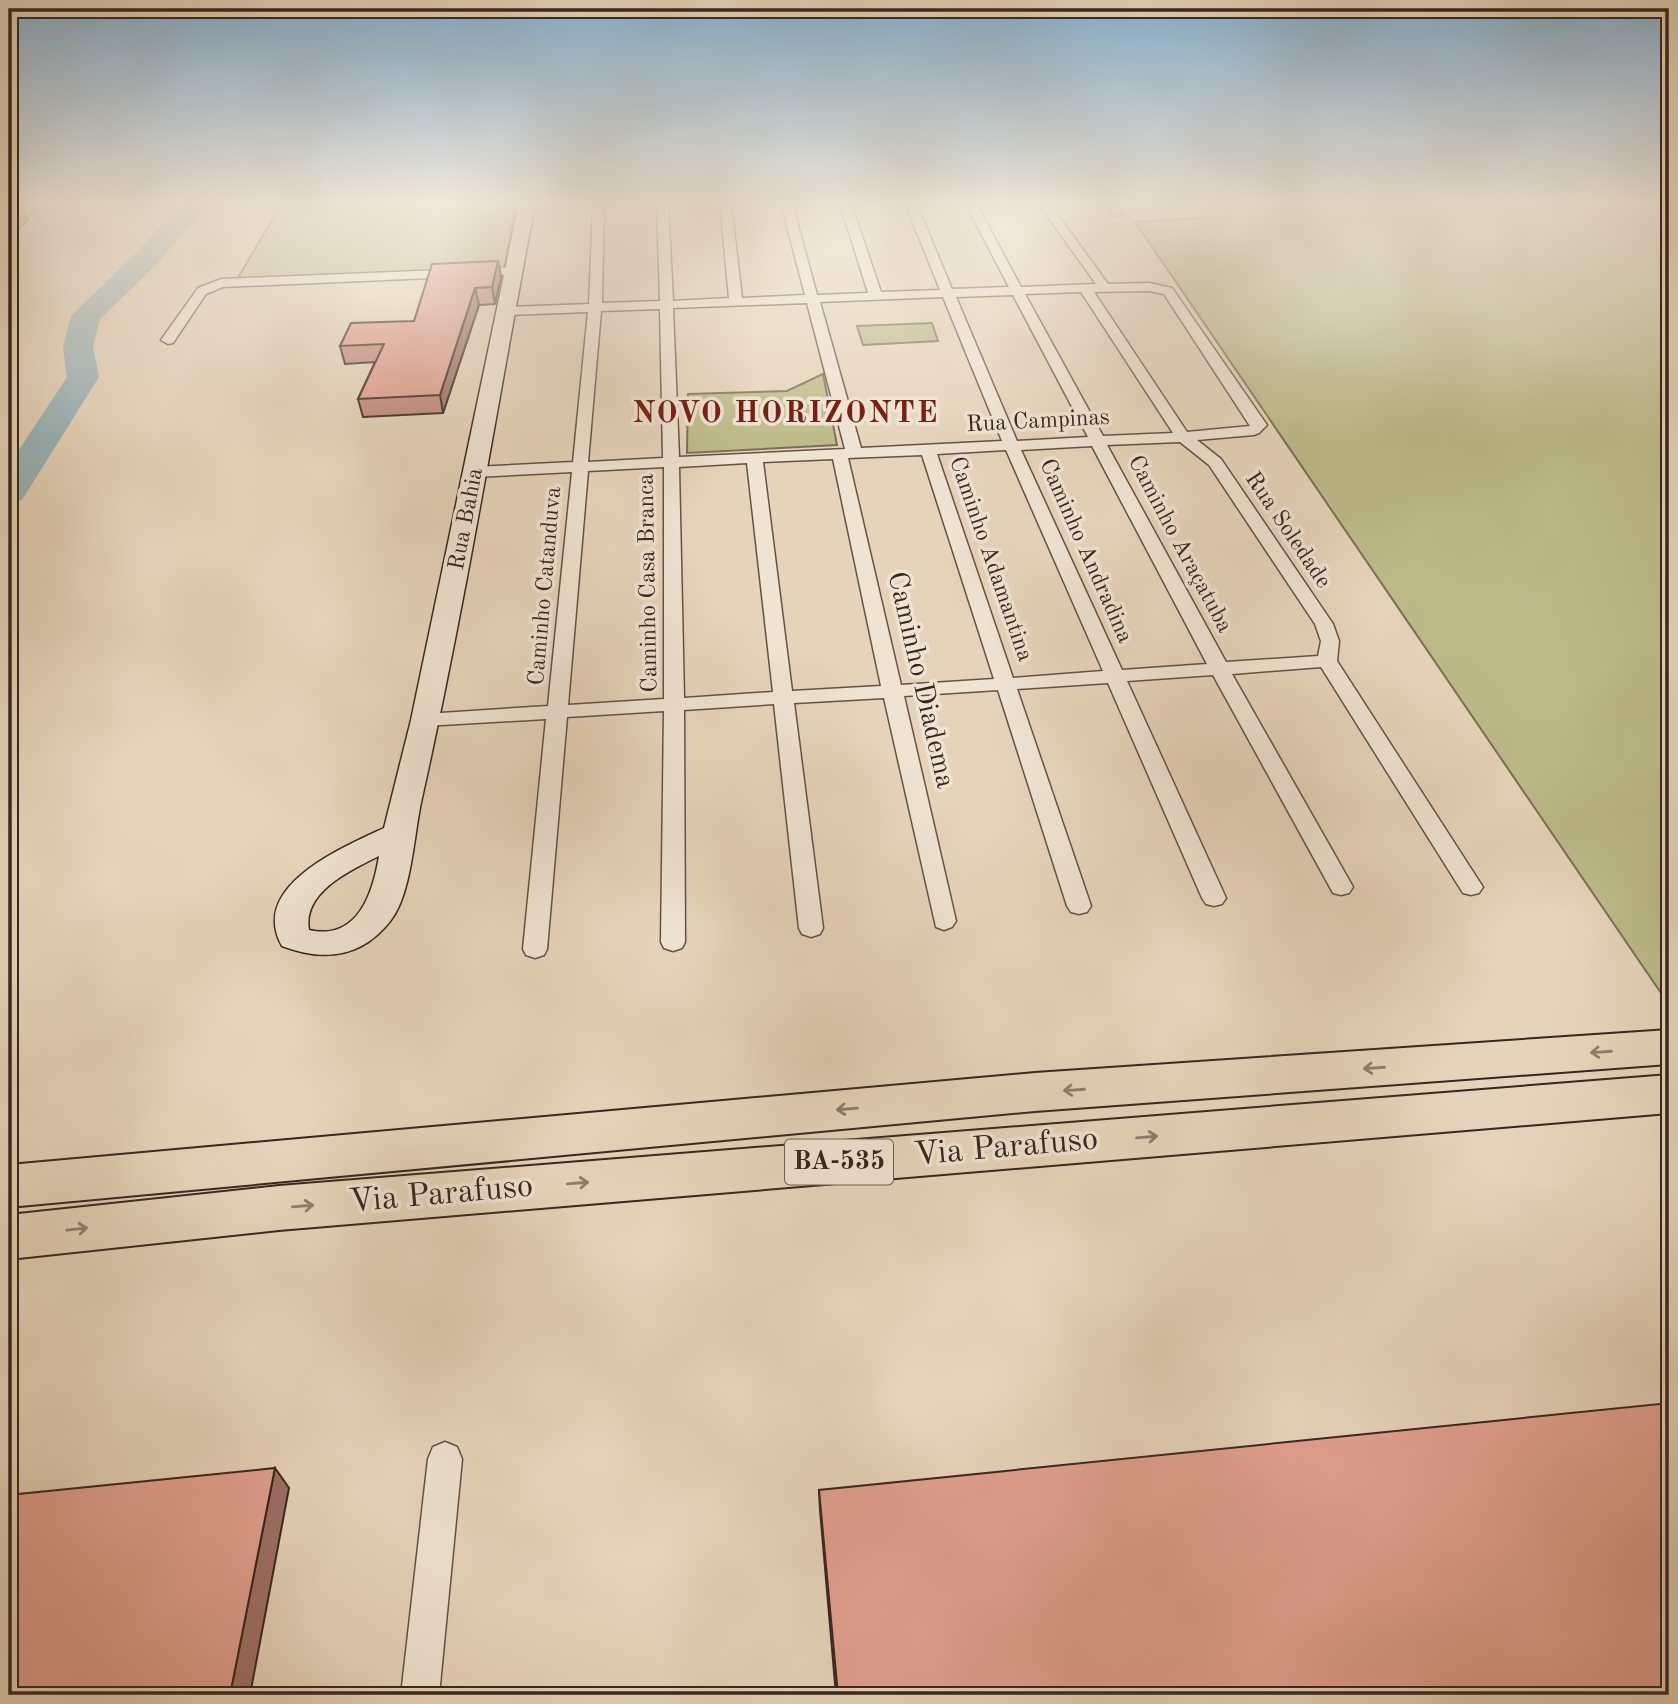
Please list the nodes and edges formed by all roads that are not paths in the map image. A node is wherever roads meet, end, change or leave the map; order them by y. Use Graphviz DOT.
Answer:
graph roads {
  1 [pos="233,283"];
  2 [pos="512,283"];
  3 [pos="596,283"];
  4 [pos="666,283"];
  5 [pos="734,283"];
  6 [pos="806,283"];
  7 [pos="871,283"];
  8 [pos="944,283"];
  9 [pos="1012,283"];
  10 [pos="1101,283"];
  11 [pos="1149,287"];
  12 [pos="1085,288"];
  13 [pos="1105,288"];
  14 [pos="1016,291"];
  15 [pos="949,293"];
  16 [pos="876,297"];
  17 [pos="811,300"];
  18 [pos="736,302"];
  19 [pos="667,305"];
  20 [pos="595,307"];
  21 [pos="507,311"];
  22 [pos="168,340"];
  23 [pos="1183,437"];
  24 [pos="1097,441"];
  25 [pos="1011,445"];
  26 [pos="928,449"];
  27 [pos="847,453"];
  28 [pos="754,457"];
  29 [pos="670,461"];
  30 [pos="580,466"];
  31 [pos="475,472"];
  32 [pos="1327,661"];
  33 [pos="1220,670"];
  34 [pos="1115,677"];
  35 [pos="1007,684"];
  36 [pos="892,692"];
  37 [pos="783,699"];
  38 [pos="674,704"];
  39 [pos="558,710"];
  40 [pos="425,720"];
  41 [pos="398,834"];
  42 [pos="1341,887"];
  43 [pos="1471,887"];
  44 [pos="1214,898"];
  45 [pos="1079,906"];
  46 [pos="944,921"];
  47 [pos="811,928"];
  48 [pos="673,942"];
  49 [pos="535,949"];
  50 [pos="1669,1047"];
  51 [pos="1669,1094"];
  52 [pos="9,1186"];
  53 [pos="9,1237"];
  54 [pos="445,1459"];
  55 [pos="421,1695"];
  1 -- 22 [label="street"];
  2 -- 21 [label="street, Rua Bahia"];
  3 -- 20 [label="street, Caminho Catanduva"];
  4 -- 19 [label="street, Caminho Casa Branca"];
  5 -- 18 [label="street"];
  6 -- 17 [label="street, Caminho Diadema"];
  7 -- 16 [label="street"];
  8 -- 15 [label="street, Caminho Andradina"];
  9 -- 14 [label="street"];
  10 -- 13 [label="street"];
  11 -- 13 [label="street"];
  11 -- 23 [label="street"];
  12 -- 13 [label="street"];
  12 -- 14 [label="street"];
  12 -- 23 [label="street, Rua Soledade"];
  14 -- 15 [label="street"];
  14 -- 24 [label="street"];
  15 -- 16 [label="street"];
  15 -- 25 [label="street, Caminho Andradina"];
  16 -- 17 [label="street"];
  17 -- 18 [label="street"];
  17 -- 27 [label="street, Caminho Diadema"];
  18 -- 19 [label="street"];
  19 -- 20 [label="street"];
  19 -- 29 [label="street, Caminho Casa Branca"];
  20 -- 21 [label="street"];
  20 -- 30 [label="street, Caminho Catanduva"];
  21 -- 31 [label="street, Rua Bahia"];
  23 -- 24 [label="street, Rua Campinas"];
  23 -- 32 [label="street, Rua Soledade"];
  24 -- 25 [label="street, Rua Campinas"];
  24 -- 33 [label="street, Caminho Araçatuba"];
  25 -- 26 [label="street, Rua Campinas"];
  25 -- 34 [label="street, Caminho Andradina"];
  26 -- 27 [label="street, Rua Campinas"];
  26 -- 35 [label="street, Caminho Adamantina"];
  27 -- 28 [label="street, Rua Campinas"];
  27 -- 36 [label="street, Caminho Diadema"];
  28 -- 29 [label="street, Rua Campinas"];
  28 -- 37 [label="street"];
  29 -- 30 [label="street, Rua Campinas"];
  29 -- 38 [label="street, Caminho Casa Branca"];
  30 -- 31 [label="street, Rua Campinas"];
  30 -- 39 [label="street, Caminho Catanduva"];
  31 -- 40 [label="street, Rua Bahia"];
  32 -- 33 [label="street"];
  32 -- 43 [label="street"];
  33 -- 34 [label="street"];
  33 -- 42 [label="street"];
  34 -- 35 [label="street"];
  34 -- 44 [label="street, Caminho Andradina"];
  35 -- 36 [label="street"];
  35 -- 45 [label="street, Caminho Adamantina"];
  36 -- 37 [label="street"];
  36 -- 46 [label="street, Caminho Diadema"];
  37 -- 38 [label="street"];
  37 -- 47 [label="street"];
  38 -- 39 [label="street"];
  38 -- 48 [label="street, Caminho Casa Branca"];
  39 -- 40 [label="street"];
  39 -- 49 [label="street, Caminho Catanduva"];
  40 -- 41 [label="street, Rua Bahia"];
  50 -- 52 [label="highway, Via Parafuso / BA-535, one-way"];
  53 -- 51 [label="highway, Via Parafuso / BA-535, one-way"];
  54 -- 55 [label="street"];
}
